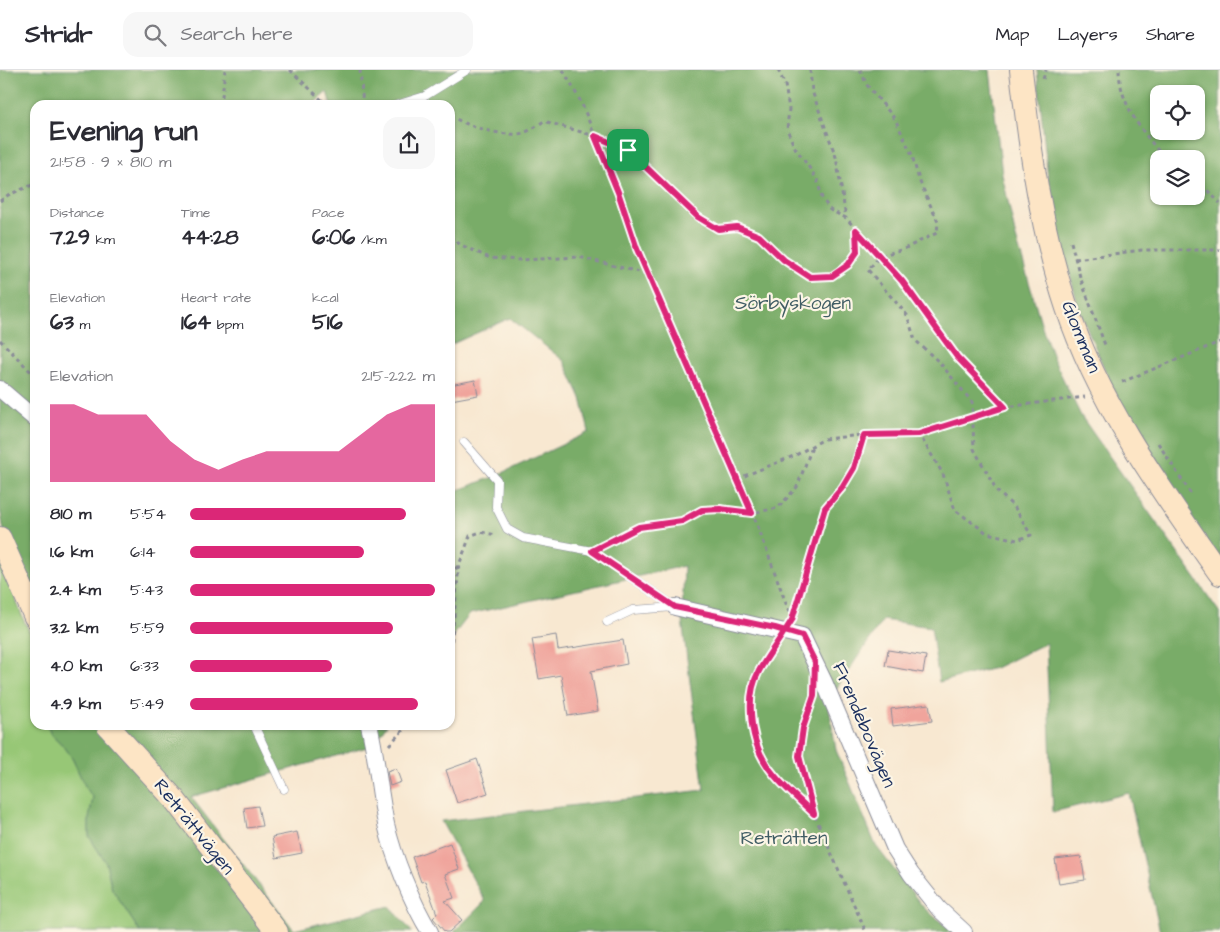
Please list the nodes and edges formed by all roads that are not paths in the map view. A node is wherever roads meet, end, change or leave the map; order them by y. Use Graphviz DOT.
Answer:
graph roads {
  1 [pos="467,70"];
  2 [pos="1021,70"];
  3 [pos="412,100"];
  4 [pos="0,389"];
  5 [pos="30,415"];
  6 [pos="464,442"];
  7 [pos="0,538"];
  8 [pos="1220,574"];
  9 [pos="30,606"];
  10 [pos="675,607"];
  11 [pos="607,622"];
  12 [pos="112,730"];
  13 [pos="256,730"];
  14 [pos="370,730"];
  15 [pos="284,789"];
  16 [pos="277,932"];
  17 [pos="430,932"];
  18 [pos="964,932"];
  1 -- 3 [label="lane"];
  2 -- 8 [label="main road, Glomman"];
  4 -- 5 [label="street"];
  6 -- 10 [label="lane"];
  7 -- 9 [label="main road"];
  10 -- 11 [label="lane"];
  10 -- 18 [label="street, Frendebovägen"];
  12 -- 16 [label="main road, Reträttvägen"];
  13 -- 15 [label="lane"];
  14 -- 17 [label="street"];
}
